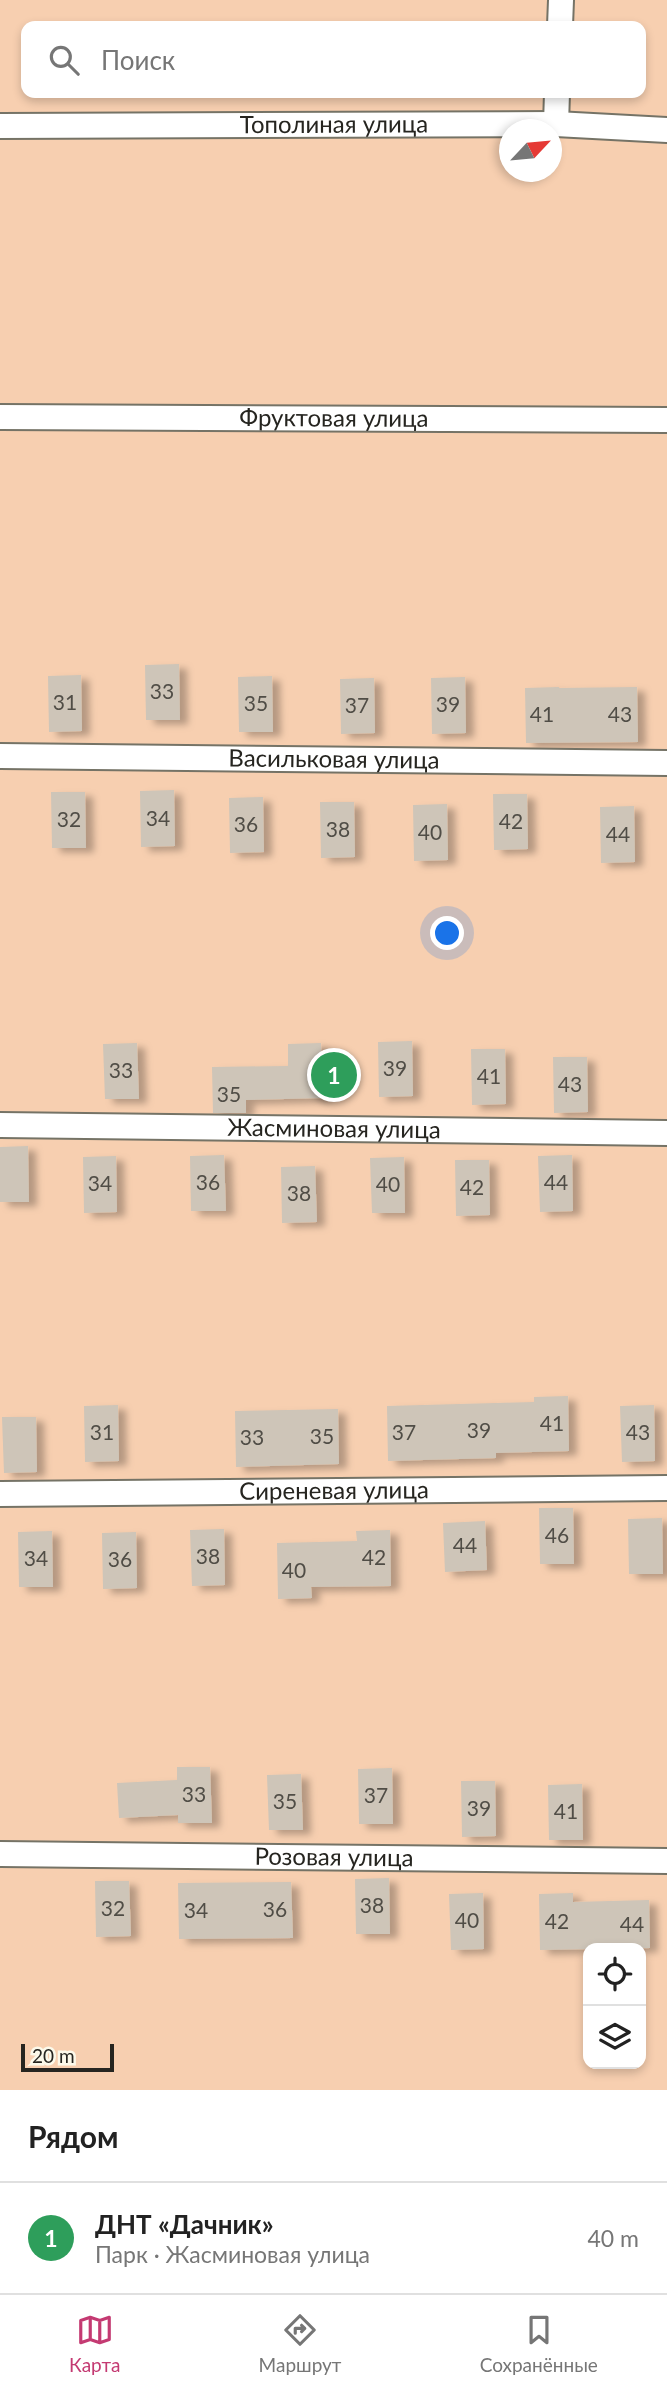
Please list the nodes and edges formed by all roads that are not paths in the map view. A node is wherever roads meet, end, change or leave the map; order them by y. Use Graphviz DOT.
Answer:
graph roads {
  1 [pos="561,0"];
  2 [pos="560,21"];
  3 [pos="557,98"];
  4 [pos="556,119"];
  5 [pos="499,124"];
  6 [pos="562,124"];
  7 [pos="0,126"];
  8 [pos="667,130"];
  9 [pos="0,417"];
  10 [pos="667,420"];
  11 [pos="0,756"];
  12 [pos="667,762"];
  13 [pos="0,1125"];
  14 [pos="667,1133"];
  15 [pos="667,1488"];
  16 [pos="0,1493"];
  17 [pos="0,1854"];
  18 [pos="667,1861"];
  1 -- 2 [label="street"];
  3 -- 4 [label="street"];
  5 -- 7 [label="street, Тополиная улица"];
  6 -- 8 [label="street, Тополиная улица"];
  9 -- 10 [label="street, Фруктовая улица"];
  11 -- 12 [label="street, Васильковая улица"];
  13 -- 14 [label="street, Жасминовая улица"];
  15 -- 16 [label="street, Сиреневая улица"];
  17 -- 18 [label="street, Розовая улица"];
}
